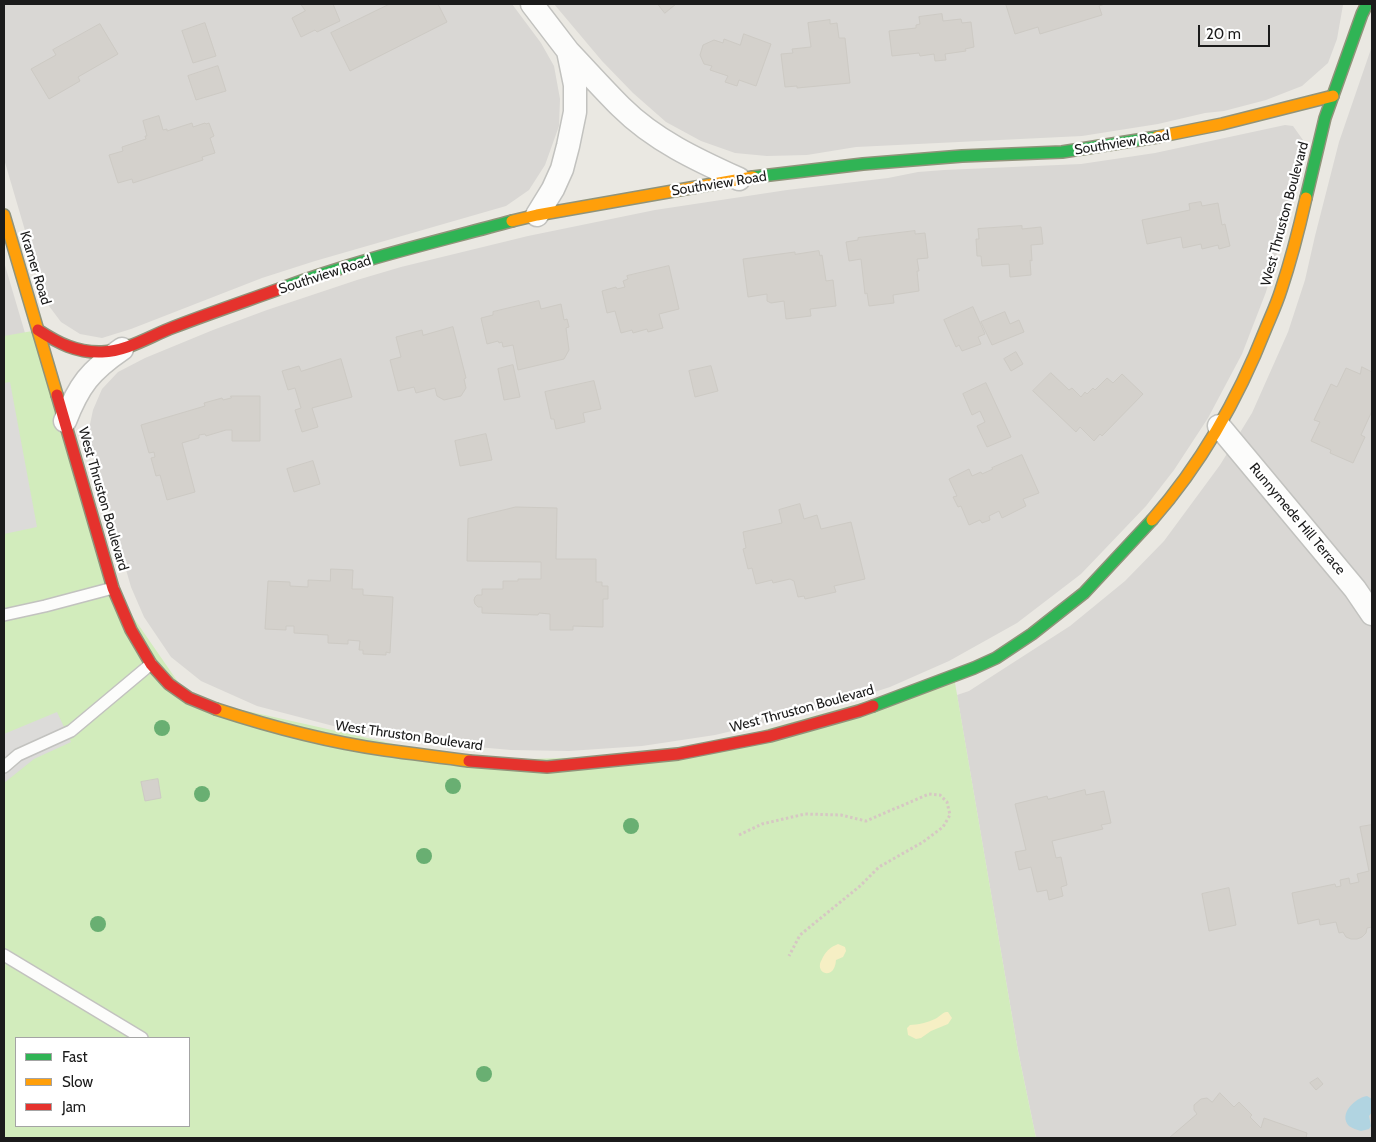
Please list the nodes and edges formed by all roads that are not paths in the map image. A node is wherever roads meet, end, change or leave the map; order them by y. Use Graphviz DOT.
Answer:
graph roads {
  1 [pos="532,4"];
  2 [pos="1364,7"];
  3 [pos="568,51"];
  4 [pos="1332,96"];
  5 [pos="739,179"];
  6 [pos="4,215"];
  7 [pos="537,216"];
  8 [pos="38,330"];
  9 [pos="122,349"];
  10 [pos="65,421"];
  11 [pos="1219,426"];
  12 [pos="114,588"];
  13 [pos="1372,614"];
  14 [pos="4,615"];
  15 [pos="151,664"];
  16 [pos="4,767"];
  17 [pos="4,955"];
  18 [pos="140,1037"];
  1 -- 3 [label="street"];
  2 -- 4 [label="street, West Thruston Boulevard"];
  3 -- 5 [label="street"];
  3 -- 7 [label="street"];
  4 -- 5 [label="street, Southview Road"];
  4 -- 11 [label="street, West Thruston Boulevard"];
  5 -- 7 [label="street, Southview Road"];
  6 -- 8 [label="street, Kramer Road"];
  7 -- 9 [label="street, Southview Road"];
  8 -- 9 [label="street, Southview Road"];
  8 -- 10 [label="street, West Thruston Boulevard"];
  9 -- 10 [label="street, Southview Road"];
  10 -- 12 [label="street, West Thruston Boulevard"];
  11 -- 13 [label="street, Runnymede Hill Terrace"];
  11 -- 15 [label="street, West Thruston Boulevard"];
  12 -- 14 [label="lane"];
  12 -- 15 [label="street, West Thruston Boulevard"];
  15 -- 16 [label="lane"];
  17 -- 18 [label="lane"];
}
